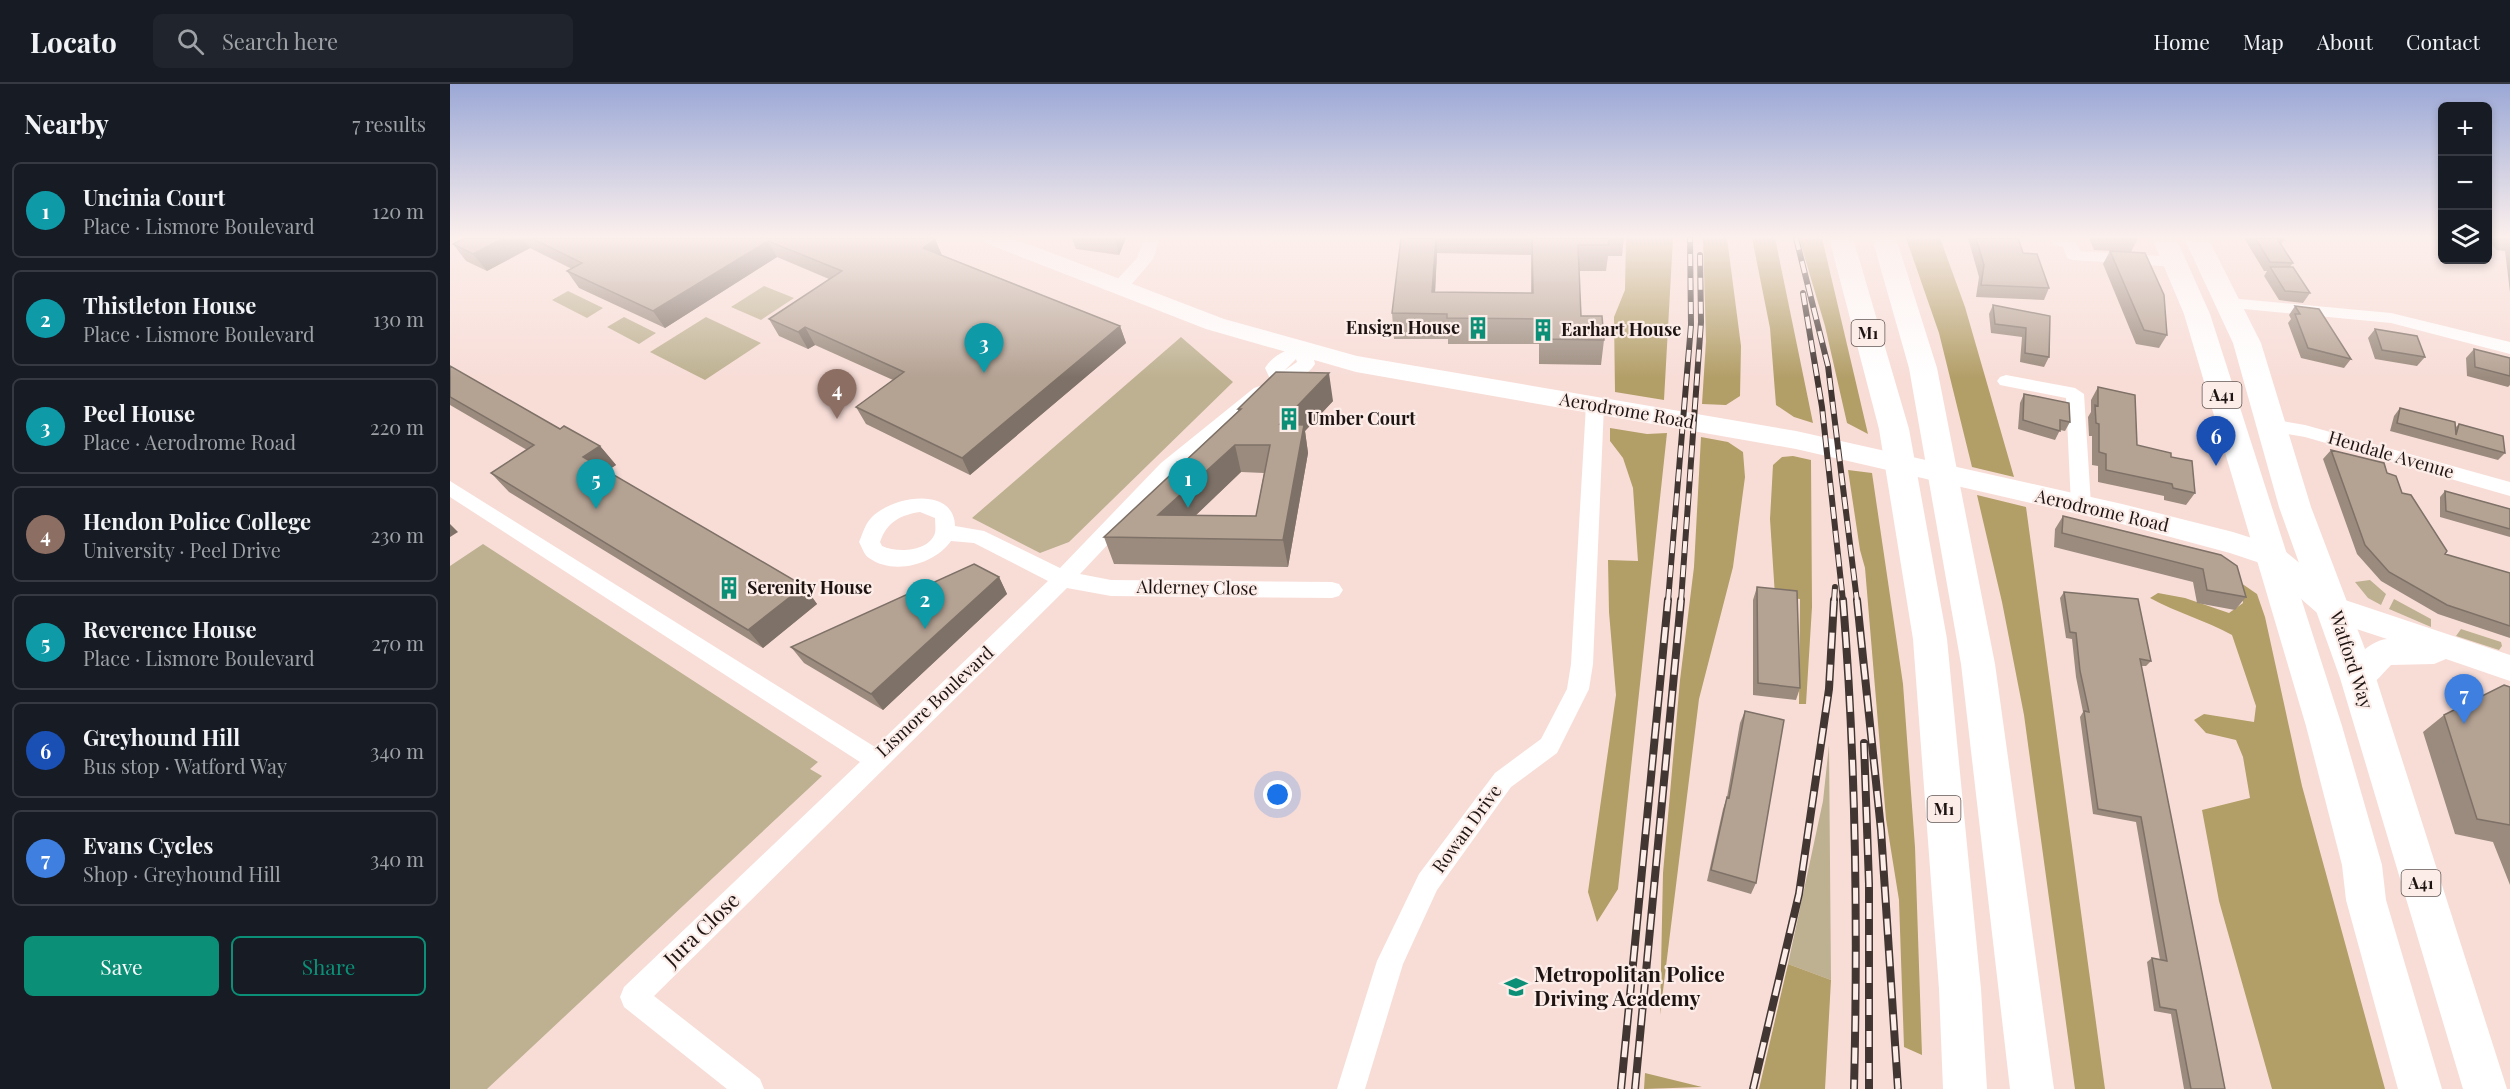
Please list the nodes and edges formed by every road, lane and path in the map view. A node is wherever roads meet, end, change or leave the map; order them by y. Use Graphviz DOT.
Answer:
graph roads {
  1 [pos="1111,285"];
  2 [pos="1122,285"];
  3 [pos="1854,285"];
  4 [pos="1898,285"];
  5 [pos="2185,285"];
  6 [pos="2220,285"];
  7 [pos="1119,288"];
  8 [pos="2229,303"];
  9 [pos="2510,348"];
  10 [pos="1303,351"];
  11 [pos="2006,381"];
  12 [pos="1595,405"];
  13 [pos="2270,425"];
  14 [pos="450,488"];
  15 [pos="2510,489"];
  16 [pos="2081,505"];
  17 [pos="2295,507"];
  18 [pos="945,532"];
  19 [pos="2270,555"];
  20 [pos="1063,579"];
  21 [pos="1332,590"];
  22 [pos="2334,609"];
  23 [pos="2455,650"];
  24 [pos="2305,664"];
  25 [pos="2510,668"];
  26 [pos="2358,678"];
  27 [pos="876,761"];
  28 [pos="750,1089"];
  29 [pos="1351,1089"];
  30 [pos="1965,1089"];
  31 [pos="2032,1089"];
  32 [pos="2420,1089"];
  33 [pos="2485,1089"];
  1 -- 7 [label="street, Aerodrome Road"];
  2 -- 7 [label="street"];
  3 -- 30 [label="highway, M1"];
  4 -- 31 [label="highway, M1"];
  5 -- 19 [label="highway, A41"];
  6 -- 8 [label="highway, Watford Way / A41"];
  7 -- 10 [label="street, Aerodrome Road"];
  8 -- 9 [label="street"];
  8 -- 13 [label="highway, Watford Way / A41"];
  10 -- 12 [label="street, Aerodrome Road"];
  10 -- 20 [label="street, Lismore Boulevard"];
  11 -- 16 [label="street"];
  12 -- 16 [label="street, Aerodrome Road"];
  12 -- 29 [label="street, Rowan Drive"];
  13 -- 15 [label="street, Hendale Avenue"];
  13 -- 17 [label="highway, Watford Way / A41"];
  14 -- 27 [label="street, Lismore Boulevard"];
  16 -- 19 [label="street, Aerodrome Road"];
  17 -- 19 [label="highway, A41"];
  17 -- 22 [label="highway, Watford Way / A41"];
  18 -- 20 [label="street, Alderney Close"];
  19 -- 22 [label="street"];
  19 -- 24 [label="highway, A41"];
  20 -- 21 [label="street, Alderney Close"];
  20 -- 27 [label="street, Lismore Boulevard"];
  22 -- 23 [label="street"];
  22 -- 24 [label="highway"];
  22 -- 26 [label="highway, Watford Way / A41"];
  23 -- 25 [label="street"];
  23 -- 26 [label="street"];
  24 -- 32 [label="highway, A41"];
  26 -- 33 [label="highway, Watford Way / A41"];
  27 -- 28 [label="street, Jura Close"];
}
